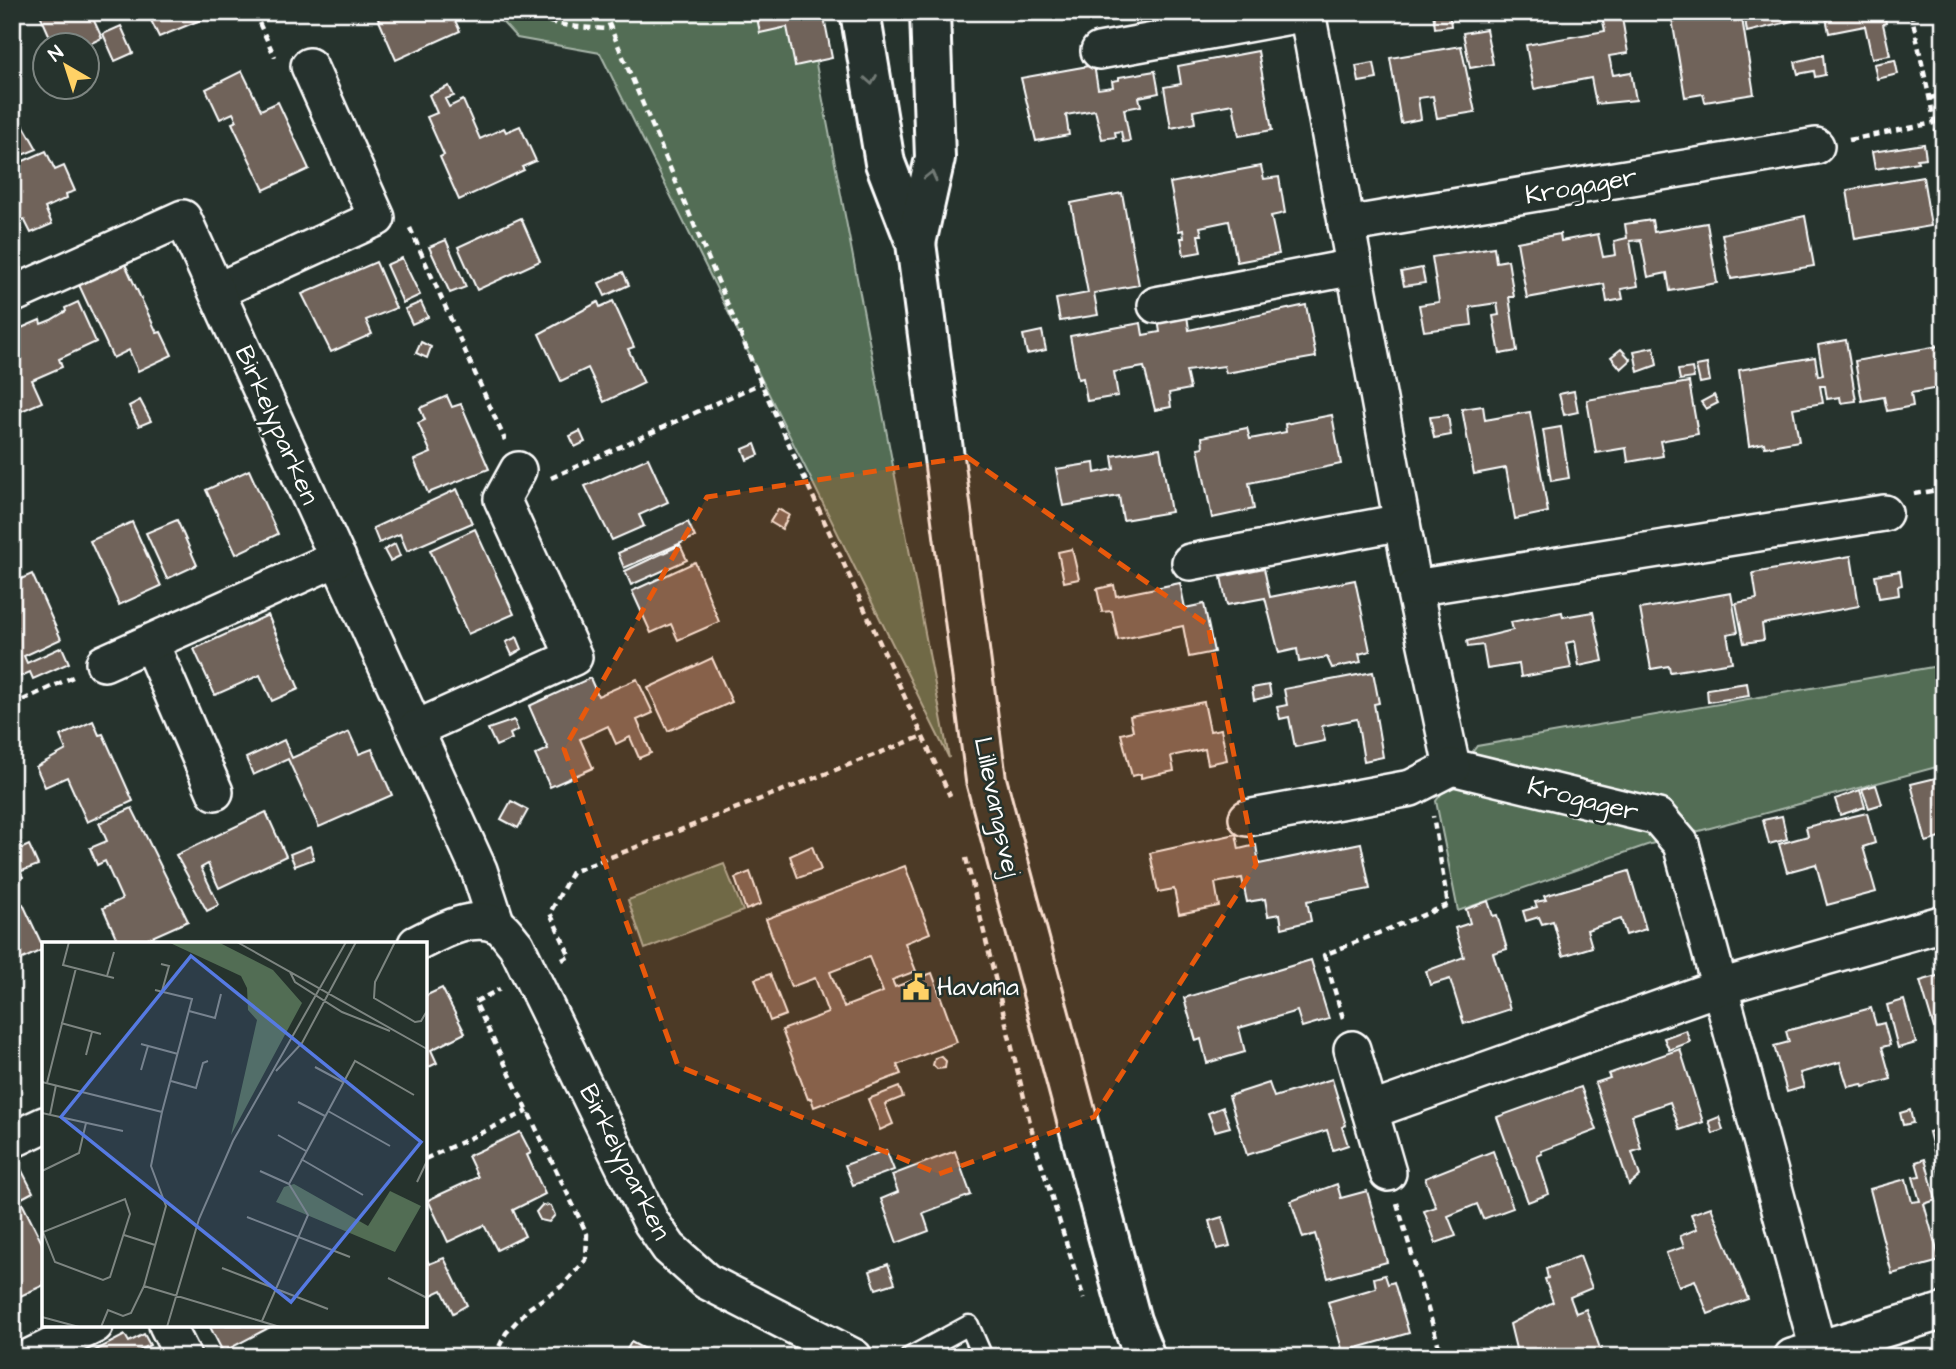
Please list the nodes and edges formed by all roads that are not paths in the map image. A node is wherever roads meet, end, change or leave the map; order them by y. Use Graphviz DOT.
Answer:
graph roads {
  1 [pos="860,12"];
  2 [pos="930,12"];
  3 [pos="1307,13"];
  4 [pos="1099,51"];
  5 [pos="309,66"];
  6 [pos="1816,146"];
  7 [pos="1346,225"];
  8 [pos="916,243"];
  9 [pos="1354,267"];
  10 [pos="217,291"];
  11 [pos="12,295"];
  12 [pos="1156,305"];
  13 [pos="510,484"];
  14 [pos="1884,513"];
  15 [pos="1402,522"];
  16 [pos="338,558"];
  17 [pos="1190,562"];
  18 [pos="1414,588"];
  19 [pos="151,644"];
  20 [pos="104,663"];
  21 [pos="415,729"];
  22 [pos="1452,767"];
  23 [pos="215,792"];
  24 [pos="1247,818"];
  25 [pos="1944,923"];
  26 [pos="497,925"];
  27 [pos="420,942"];
  28 [pos="1720,987"];
  29 [pos="1352,1049"];
  30 [pos="1370,1111"];
  31 [pos="42,1126"];
  32 [pos="12,1140"];
  33 [pos="1388,1173"];
  34 [pos="1944,1311"];
  35 [pos="91,1327"];
  36 [pos="168,1327"];
  37 [pos="1810,1354"];
  38 [pos="30,1357"];
  39 [pos="183,1357"];
  40 [pos="854,1357"];
  41 [pos="910,1357"];
  42 [pos="983,1357"];
  43 [pos="1145,1357"];
  1 -- 8 [label="street, Lillevangsvej, one-way"];
  8 -- 2 [label="street, Lillevangsvej, one-way"];
  3 -- 4 [label="street"];
  3 -- 7 [label="street"];
  5 -- 10 [label="street"];
  6 -- 7 [label="street, Krogager"];
  7 -- 9 [label="street"];
  8 -- 43 [label="street, Lillevangsvej"];
  9 -- 12 [label="street"];
  9 -- 15 [label="street"];
  10 -- 11 [label="street, Birkelyparken"];
  10 -- 16 [label="street, Birkelyparken"];
  13 -- 21 [label="street"];
  14 -- 18 [label="street"];
  15 -- 17 [label="street"];
  15 -- 18 [label="street"];
  16 -- 19 [label="street"];
  16 -- 21 [label="street, Birkelyparken"];
  18 -- 22 [label="street"];
  19 -- 20 [label="street"];
  19 -- 23 [label="street"];
  21 -- 26 [label="street, Birkelyparken"];
  22 -- 24 [label="street"];
  22 -- 28 [label="street, Krogager"];
  25 -- 28 [label="street"];
  26 -- 27 [label="street"];
  26 -- 40 [label="street, Birkelyparken"];
  28 -- 30 [label="street"];
  28 -- 37 [label="street, Krogager"];
  29 -- 30 [label="street"];
  30 -- 33 [label="street"];
  31 -- 32 [label="street"];
  34 -- 37 [label="street, Krogager"];
  35 -- 38 [label="street"];
  36 -- 39 [label="street"];
  41 -- 42 [label="lane"];
}
